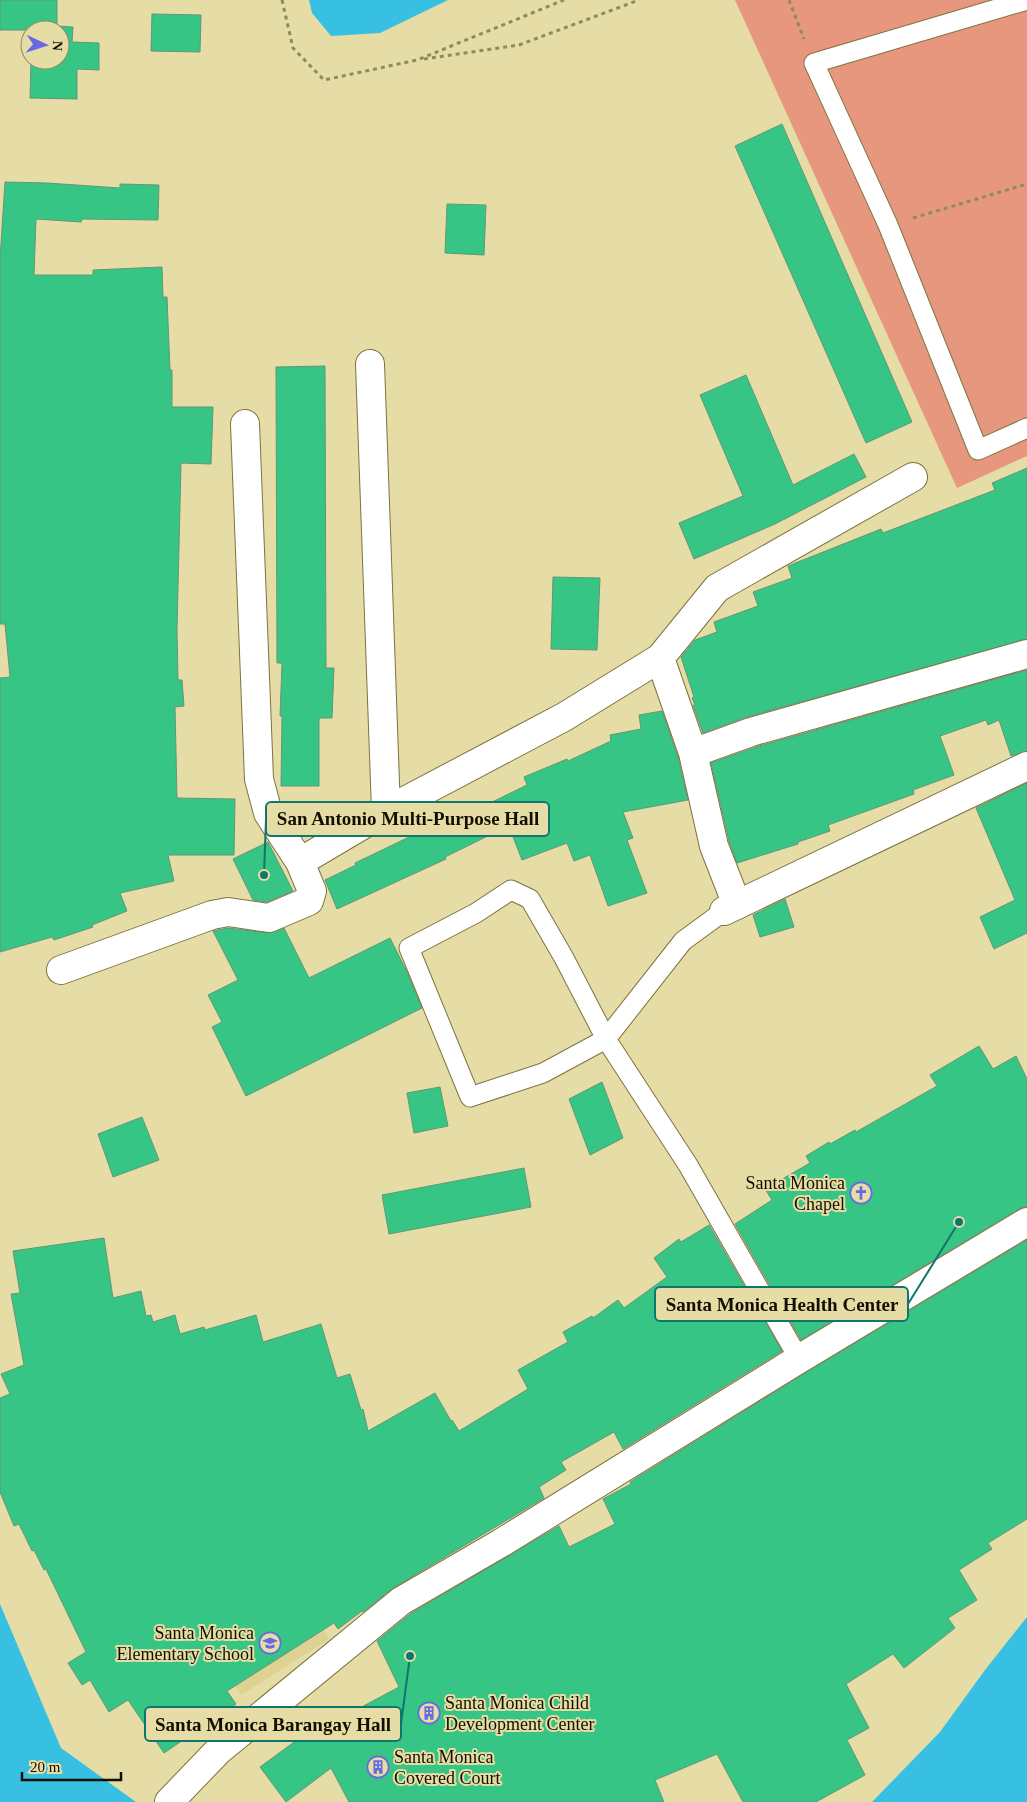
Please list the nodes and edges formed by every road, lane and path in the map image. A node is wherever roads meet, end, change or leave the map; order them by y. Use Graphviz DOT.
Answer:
graph roads {
  1 [pos="282,0"];
  2 [pos="564,0"];
  3 [pos="639,0"];
  4 [pos="789,0"];
  5 [pos="1027,0"];
  6 [pos="417,60"];
  7 [pos="814,63"];
  8 [pos="1027,184"];
  9 [pos="888,225"];
  10 [pos="370,364"];
  11 [pos="246,424"];
  12 [pos="1027,428"];
  13 [pos="913,477"];
  14 [pos="1027,654"];
  15 [pos="660,658"];
  16 [pos="693,753"];
  17 [pos="1027,766"];
  18 [pos="386,811"];
  19 [pos="300,862"];
  20 [pos="730,908"];
  21 [pos="61,970"];
  22 [pos="606,1039"];
  23 [pos="1027,1222"];
  24 [pos="799,1359"];
  25 [pos="169,1802"];
  1 -- 6 [label="path"];
  2 -- 6 [label="path"];
  3 -- 6 [label="path"];
  4 -- 7 [label="path"];
  5 -- 7 [label="lane"];
  7 -- 9 [label="lane"];
  8 -- 9 [label="path"];
  9 -- 12 [label="lane"];
  10 -- 18 [label="street"];
  11 -- 19 [label="street"];
  13 -- 15 [label="street"];
  14 -- 16 [label="street"];
  15 -- 16 [label="street"];
  15 -- 18 [label="street"];
  16 -- 20 [label="street"];
  17 -- 20 [label="street"];
  18 -- 19 [label="street"];
  19 -- 21 [label="street"];
  20 -- 22 [label="lane"];
  22 -- 22 [label="lane"];
  22 -- 24 [label="lane"];
  23 -- 24 [label="street"];
  24 -- 25 [label="street"];
}
